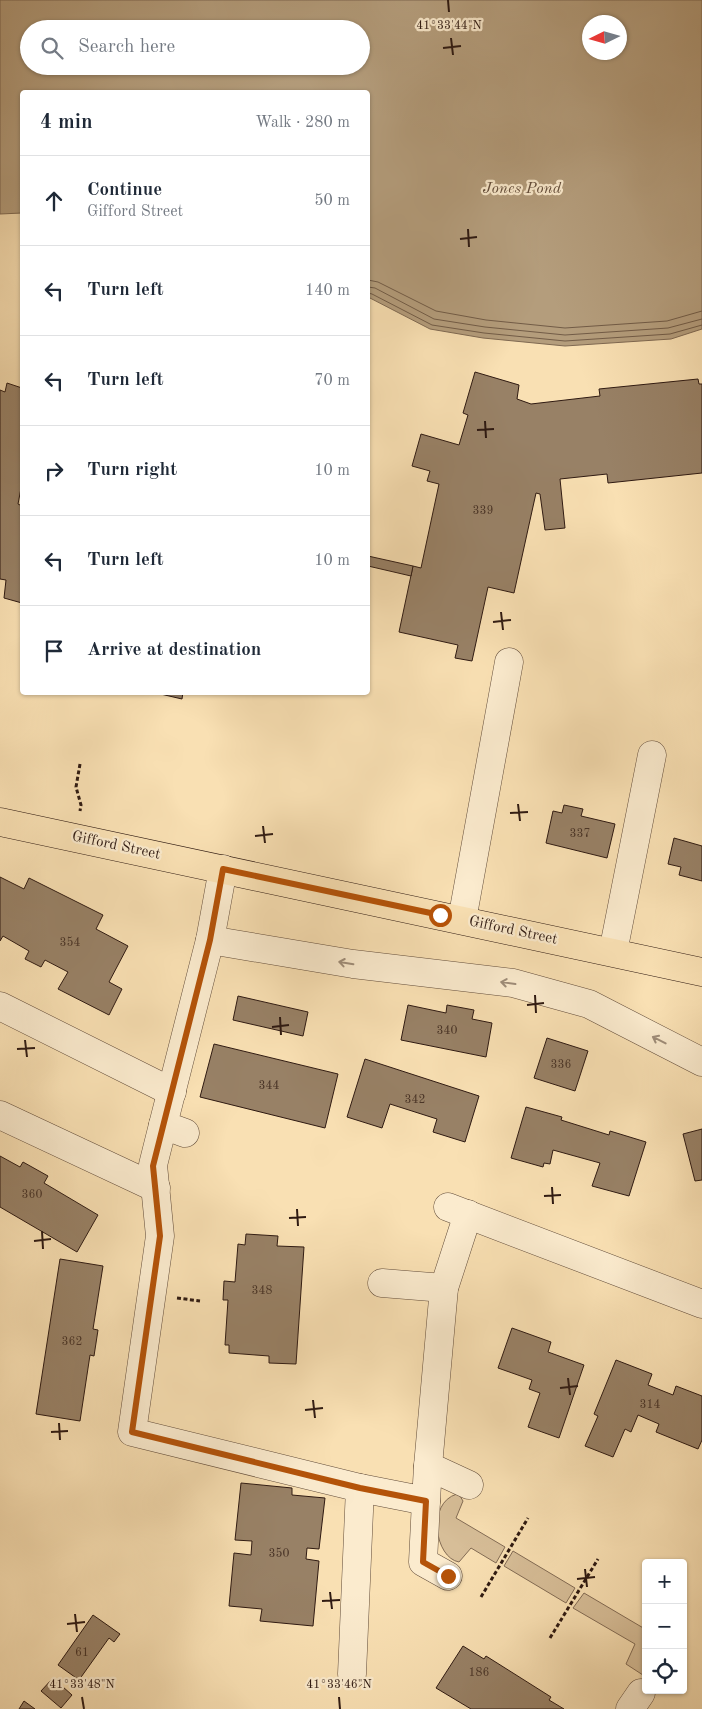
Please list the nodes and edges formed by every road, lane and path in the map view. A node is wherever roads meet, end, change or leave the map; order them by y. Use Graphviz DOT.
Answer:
graph roads {
  1 [pos="508,662"];
  2 [pos="652,755"];
  3 [pos="80,764"];
  4 [pos="79,818"];
  5 [pos="0,822"];
  6 [pos="223,869"];
  7 [pos="462,920"];
  8 [pos="210,940"];
  9 [pos="613,952"];
  10 [pos="702,972"];
  11 [pos="0,1006"];
  12 [pos="702,1062"];
  13 [pos="172,1092"];
  14 [pos="0,1115"];
  15 [pos="156,1188"];
  16 [pos="382,1283"];
  17 [pos="444,1288"];
  18 [pos="702,1304"];
  19 [pos="428,1466"];
  20 [pos="469,1485"];
  21 [pos="360,1488"];
  22 [pos="426,1501"];
  23 [pos="528,1518"];
  24 [pos="598,1558"];
  25 [pos="448,1576"];
  26 [pos="481,1596"];
  27 [pos="550,1638"];
  28 [pos="352,1674"];
  1 -- 7 [label="lane"];
  2 -- 9 [label="lane"];
  3 -- 4 [label="path"];
  5 -- 6 [label="main road, Gifford Street"];
  6 -- 7 [label="main road, Gifford Street"];
  6 -- 8 [label="lane"];
  7 -- 9 [label="main road, Gifford Street"];
  12 -- 8 [label="lane, one-way"];
  8 -- 13 [label="lane"];
  9 -- 10 [label="main road, Gifford Street"];
  11 -- 13 [label="lane"];
  13 -- 15 [label="lane"];
  14 -- 15 [label="lane"];
  15 -- 21 [label="lane"];
  16 -- 17 [label="lane"];
  17 -- 18 [label="lane"];
  17 -- 19 [label="lane"];
  19 -- 20 [label="lane"];
  19 -- 22 [label="lane"];
  21 -- 22 [label="lane"];
  21 -- 28 [label="lane"];
  22 -- 25 [label="lane"];
  23 -- 26 [label="path"];
  24 -- 27 [label="path"];
}
